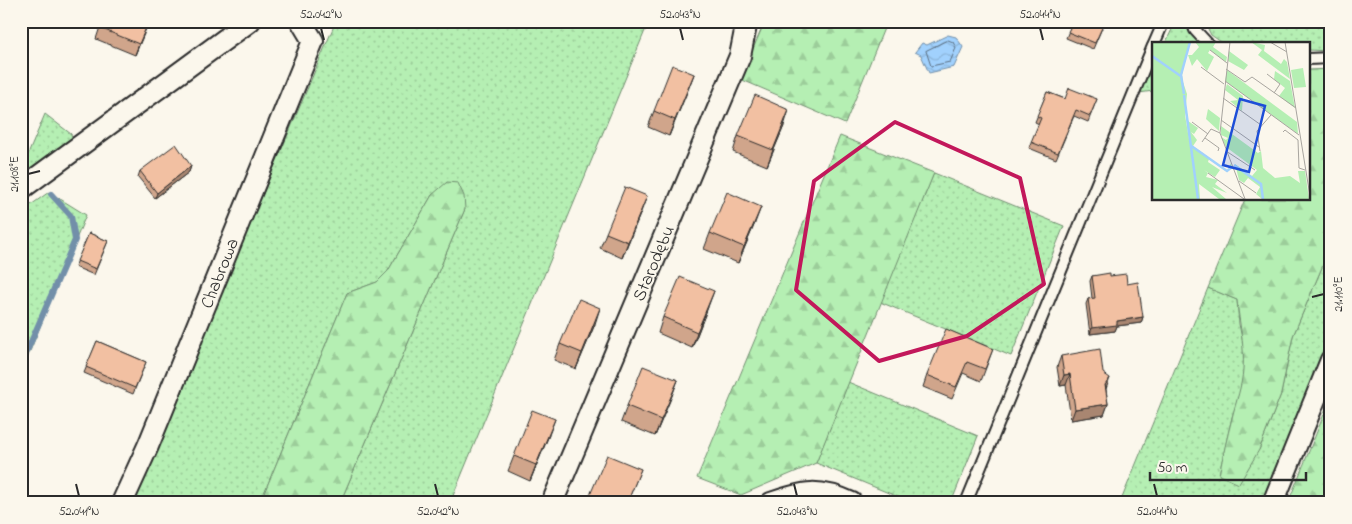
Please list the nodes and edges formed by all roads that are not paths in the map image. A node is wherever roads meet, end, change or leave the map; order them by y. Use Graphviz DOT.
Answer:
graph roads {
  1 [pos="250,21"];
  2 [pos="301,21"];
  3 [pos="321,21"];
  4 [pos="747,21"];
  5 [pos="1164,21"];
  6 [pos="1192,21"];
  7 [pos="314,41"];
  8 [pos="1155,42"];
  9 [pos="1206,42"];
  10 [pos="1152,50"];
  11 [pos="1331,58"];
  12 [pos="1310,59"];
  13 [pos="21,189"];
  14 [pos="1331,360"];
  15 [pos="122,503"];
  16 [pos="552,503"];
  17 [pos="771,503"];
  18 [pos="852,503"];
  19 [pos="966,503"];
  20 [pos="1273,503"];
  1 -- 13 [label="street"];
  2 -- 7 [label="street"];
  3 -- 7 [label="street, Chabrowa"];
  4 -- 16 [label="street, Starodębu"];
  5 -- 8 [label="lane"];
  6 -- 9 [label="lane"];
  7 -- 15 [label="street, Chabrowa"];
  10 -- 19 [label="lane"];
  11 -- 12 [label="lane"];
  14 -- 20 [label="street"];
  17 -- 18 [label="street"];
}
